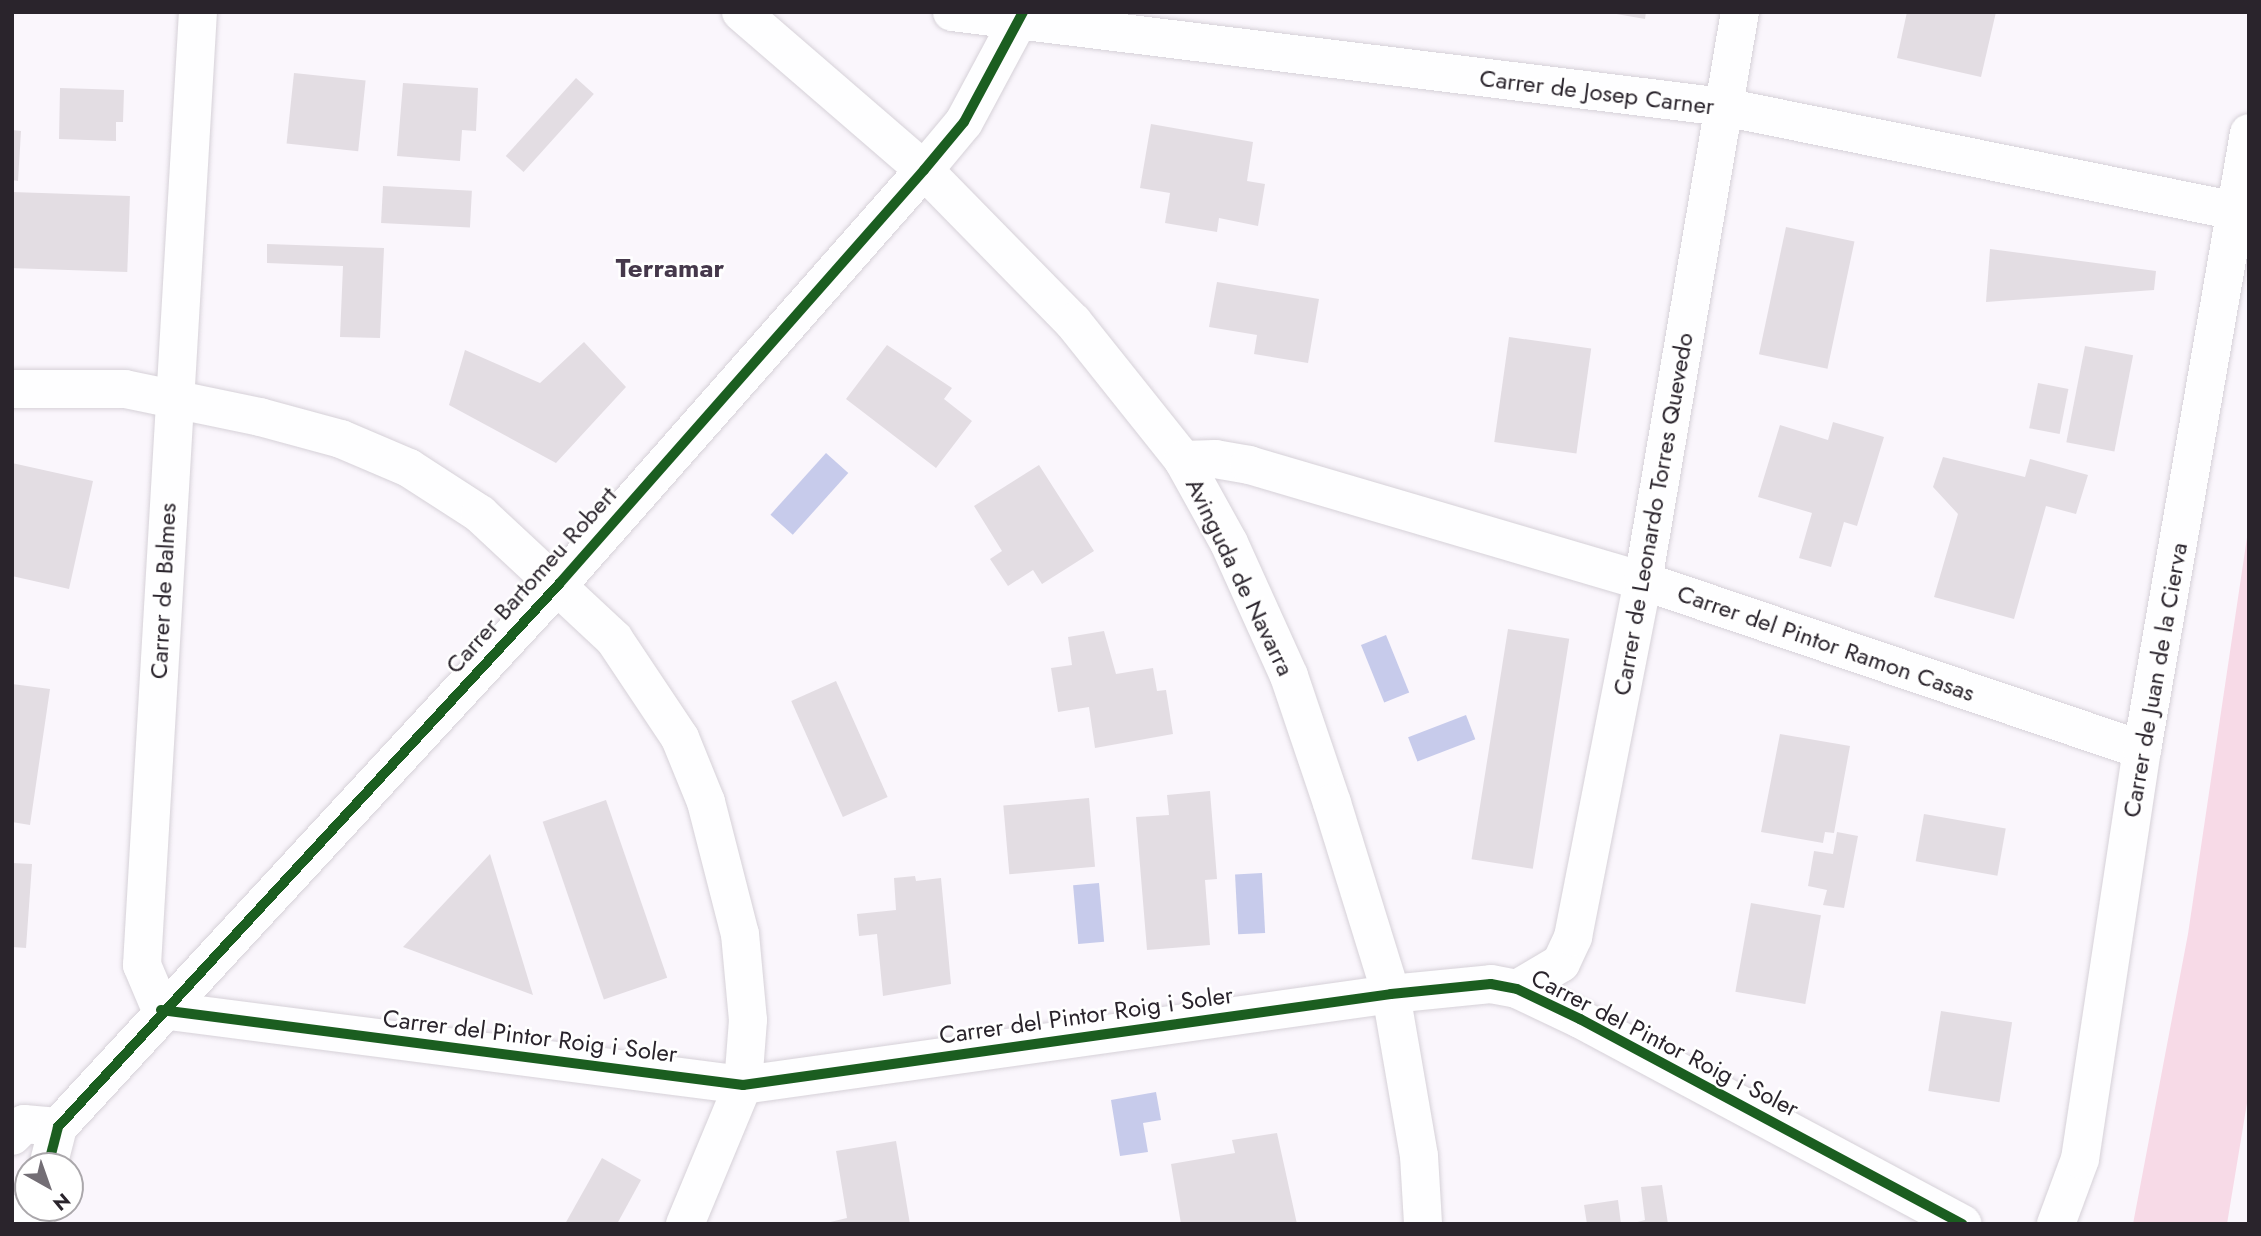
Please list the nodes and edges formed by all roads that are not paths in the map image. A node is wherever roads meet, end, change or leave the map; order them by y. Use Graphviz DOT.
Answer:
graph roads {
  1 [pos="198,12"];
  2 [pos="741,12"];
  3 [pos="952,12"];
  4 [pos="1740,12"];
  5 [pos="1021,18"];
  6 [pos="1724,107"];
  7 [pos="2249,133"];
  8 [pos="924,170"];
  9 [pos="2236,211"];
  10 [pos="12,389"];
  11 [pos="174,398"];
  12 [pos="1183,460"];
  13 [pos="1643,580"];
  14 [pos="559,584"];
  15 [pos="2142,750"];
  16 [pos="1517,989"];
  17 [pos="1391,994"];
  18 [pos="161,1010"];
  19 [pos="743,1085"];
  20 [pos="58,1127"];
  21 [pos="12,1136"];
  22 [pos="52,1152"];
  23 [pos="685,1224"];
  24 [pos="1423,1224"];
  25 [pos="1963,1224"];
  26 [pos="2056,1224"];
  1 -- 11 [label="street, Carrer de Balmes"];
  2 -- 8 [label="street, Avinguda de Navarra"];
  3 -- 5 [label="street, Carrer de Josep Carner"];
  4 -- 6 [label="street, Carrer de Leonardo Torres Quevedo"];
  5 -- 6 [label="street, Carrer de Josep Carner"];
  5 -- 8 [label="street, Carrer Bartomeu Robert"];
  6 -- 9 [label="street, Carrer de Josep Carner"];
  6 -- 13 [label="street, Carrer de Leonardo Torres Quevedo"];
  7 -- 9 [label="street, Carrer de Juan de la Cierva"];
  8 -- 12 [label="street, Avinguda de Navarra"];
  8 -- 14 [label="street, Carrer Bartomeu Robert"];
  9 -- 15 [label="street, Carrer de Juan de la Cierva"];
  10 -- 11 [label="street"];
  11 -- 14 [label="street"];
  11 -- 18 [label="street, Carrer de Balmes"];
  12 -- 13 [label="street, Carrer del Pintor Ramon Casas"];
  12 -- 17 [label="street, Avinguda de Navarra"];
  13 -- 15 [label="street, Carrer del Pintor Ramon Casas"];
  13 -- 16 [label="street, Carrer de Leonardo Torres Quevedo"];
  14 -- 18 [label="street, Carrer Bartomeu Robert"];
  14 -- 19 [label="street"];
  15 -- 26 [label="street, Carrer de Juan de la Cierva"];
  16 -- 17 [label="street, Carrer del Pintor Roig i Soler"];
  16 -- 25 [label="street, Carrer del Pintor Roig i Soler"];
  17 -- 19 [label="street, Carrer del Pintor Roig i Soler"];
  17 -- 24 [label="street, Avinguda de Navarra"];
  18 -- 19 [label="street, Carrer del Pintor Roig i Soler"];
  18 -- 20 [label="street"];
  19 -- 23 [label="street"];
  20 -- 21 [label="street"];
  20 -- 22 [label="street"];
}
